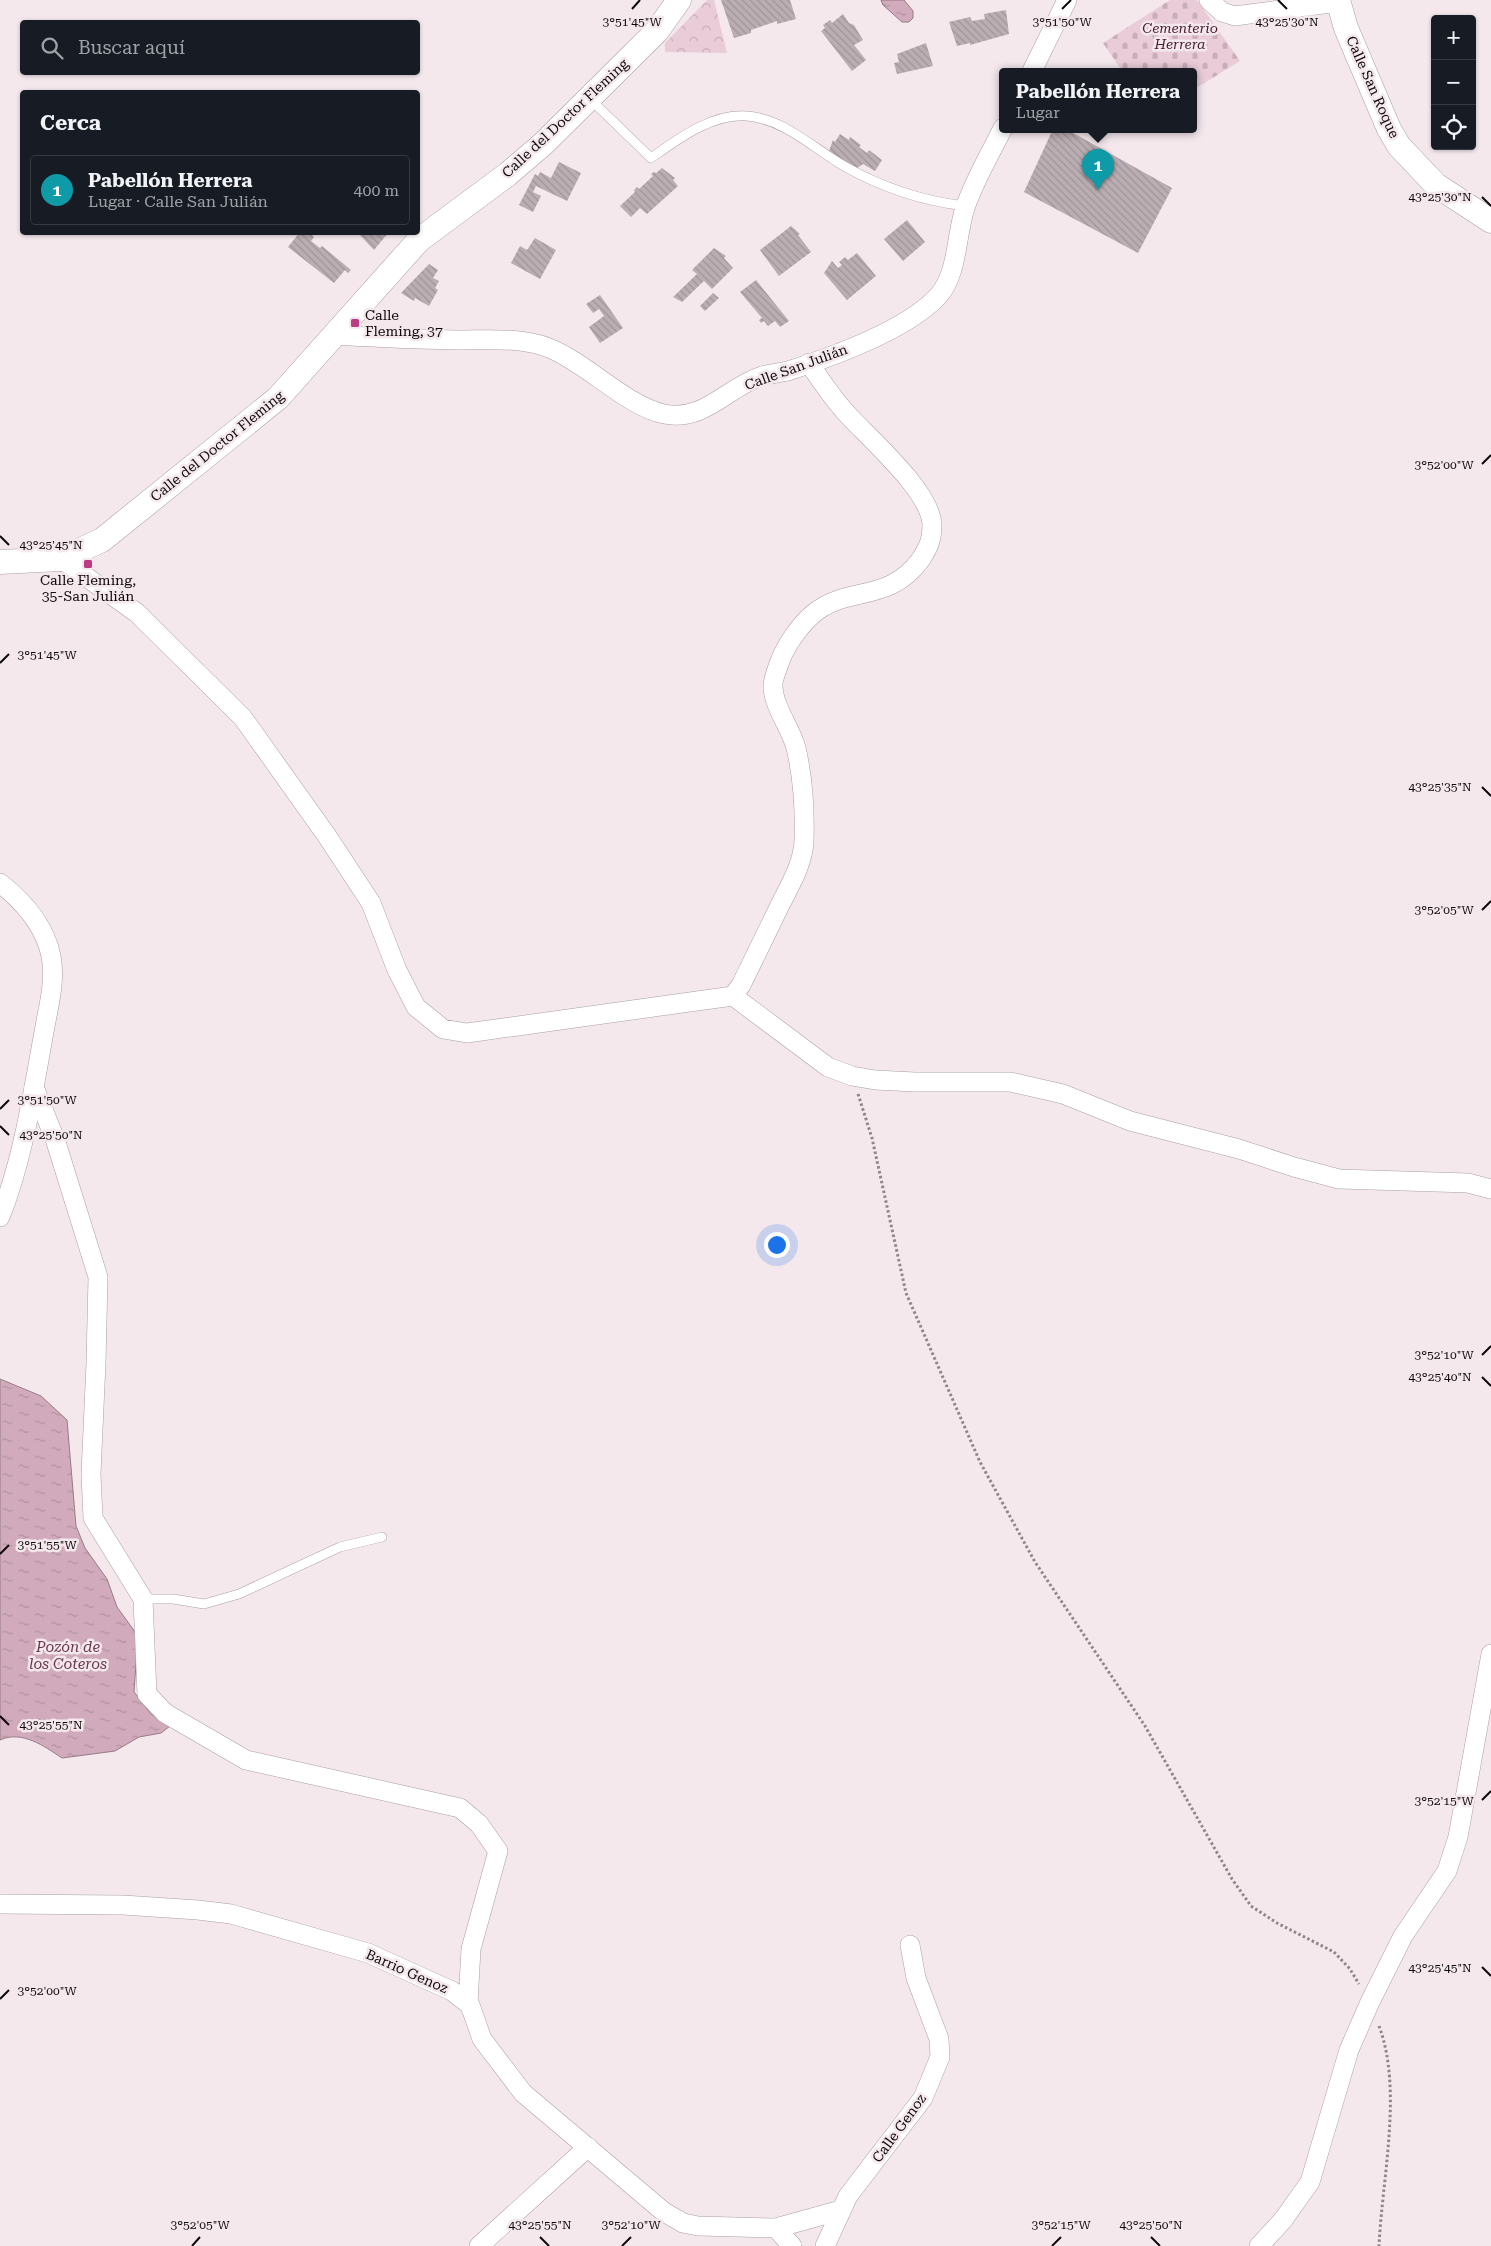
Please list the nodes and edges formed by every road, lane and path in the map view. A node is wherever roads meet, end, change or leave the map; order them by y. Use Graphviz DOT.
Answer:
graph roads {
  1 [pos="679,0"];
  2 [pos="1067,0"];
  3 [pos="1210,0"];
  4 [pos="1338,1"];
  5 [pos="1033,68"];
  6 [pos="590,99"];
  7 [pos="1001,133"];
  8 [pos="965,206"];
  9 [pos="1491,221"];
  10 [pos="336,335"];
  11 [pos="808,363"];
  12 [pos="60,559"];
  13 [pos="0,562"];
  14 [pos="0,883"];
  15 [pos="733,996"];
  16 [pos="852,1076"];
  17 [pos="34,1087"];
  18 [pos="1491,1188"];
  19 [pos="0,1217"];
  20 [pos="382,1537"];
  21 [pos="144,1599"];
  22 [pos="1491,1654"];
  23 [pos="0,1904"];
  24 [pos="910,1945"];
  25 [pos="468,2002"];
  26 [pos="1370,2002"];
  27 [pos="588,2147"];
  28 [pos="841,2210"];
  29 [pos="776,2228"];
  30 [pos="478,2246"];
  31 [pos="792,2246"];
  32 [pos="825,2246"];
  33 [pos="1259,2246"];
  34 [pos="1379,2246"];
  1 -- 6 [label="street, Calle del Doctor Fleming"];
  2 -- 5 [label="street"];
  3 -- 4 [label="street"];
  4 -- 9 [label="street, Calle San Roque"];
  6 -- 8 [label="lane"];
  6 -- 10 [label="street, Calle del Doctor Fleming"];
  7 -- 8 [label="street, Calle San Julián"];
  8 -- 11 [label="street, Calle San Julián"];
  10 -- 11 [label="street, Calle San Julián"];
  10 -- 12 [label="street, Calle del Doctor Fleming"];
  11 -- 15 [label="street"];
  12 -- 13 [label="street, Calle del Doctor Fleming"];
  12 -- 15 [label="street"];
  14 -- 17 [label="street"];
  15 -- 16 [label="street"];
  16 -- 18 [label="street"];
  16 -- 26 [label="path"];
  17 -- 19 [label="street"];
  17 -- 21 [label="street"];
  20 -- 21 [label="lane"];
  21 -- 25 [label="street"];
  22 -- 26 [label="street"];
  23 -- 25 [label="street, Barrio Genoz"];
  24 -- 28 [label="street, Calle Genoz"];
  25 -- 27 [label="street"];
  26 -- 33 [label="street"];
  26 -- 34 [label="path"];
  27 -- 29 [label="street"];
  27 -- 30 [label="street"];
  28 -- 29 [label="street"];
  28 -- 32 [label="street, Calle Genoz"];
  29 -- 31 [label="street"];
}
